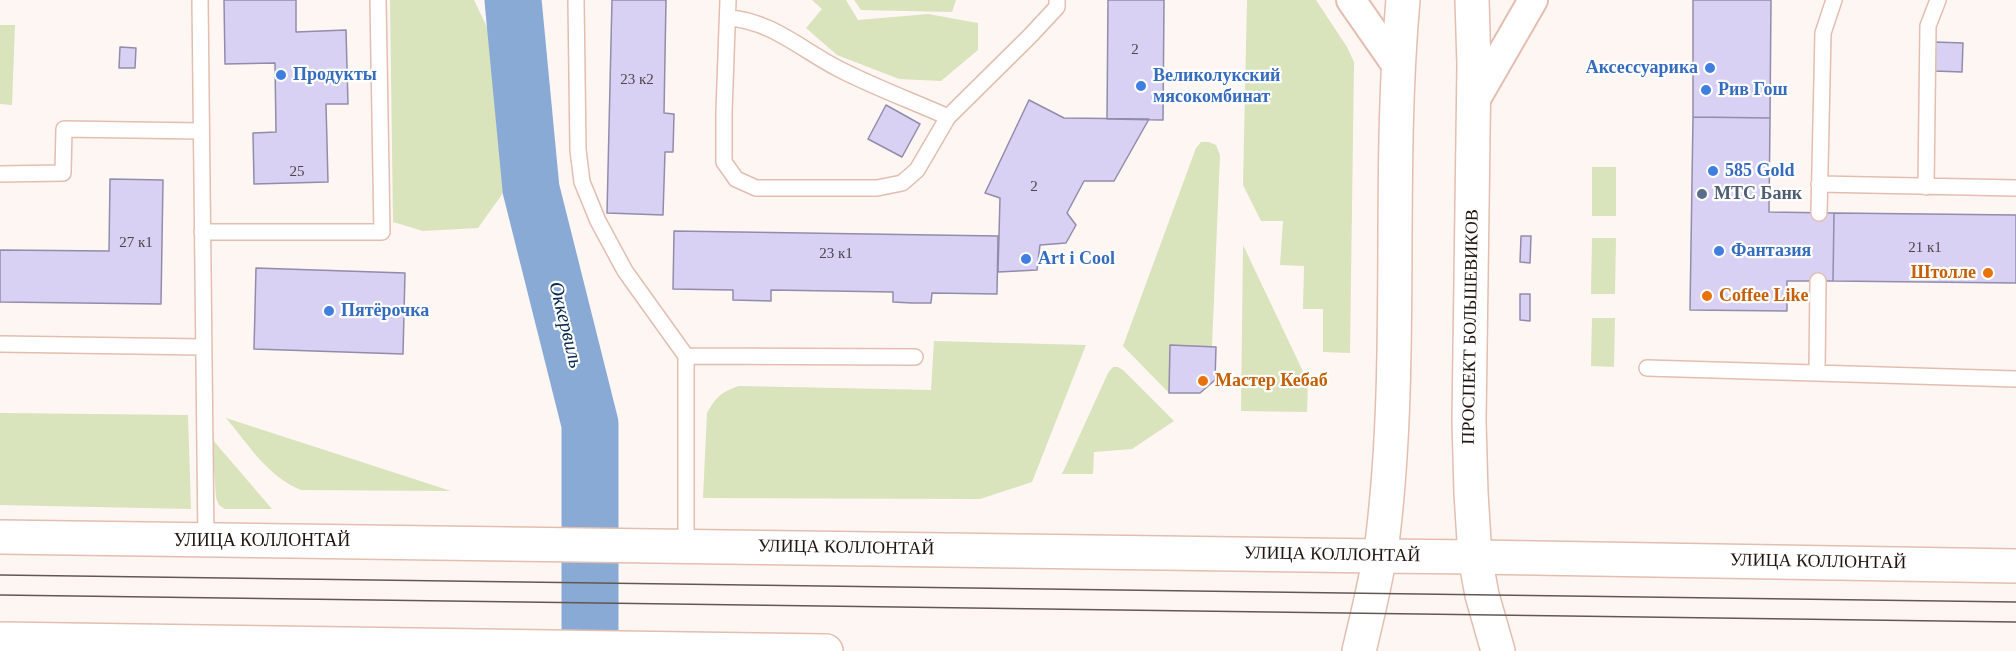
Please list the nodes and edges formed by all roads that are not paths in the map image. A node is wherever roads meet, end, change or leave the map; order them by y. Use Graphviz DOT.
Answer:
graph roads {
  1 [pos="200,0"];
  2 [pos="378,0"];
  3 [pos="576,0"];
  4 [pos="728,0"];
  5 [pos="1057,0"];
  6 [pos="1351,0"];
  7 [pos="1403,0"];
  8 [pos="1472,0"];
  9 [pos="1533,0"];
  10 [pos="1834,0"];
  11 [pos="1938,0"];
  12 [pos="728,18"];
  13 [pos="1397,66"];
  14 [pos="1473,104"];
  15 [pos="948,117"];
  16 [pos="201,131"];
  17 [pos="0,174"];
  18 [pos="1819,184"];
  19 [pos="1926,187"];
  20 [pos="2016,188"];
  21 [pos="1819,213"];
  22 [pos="202,232"];
  23 [pos="1818,281"];
  24 [pos="0,344"];
  25 [pos="203,347"];
  26 [pos="686,356"];
  27 [pos="915,357"];
  28 [pos="1647,368"];
  29 [pos="1817,372"];
  30 [pos="2016,379"];
  31 [pos="0,537"];
  32 [pos="206,541"];
  33 [pos="686,545"];
  34 [pos="1380,556"];
  35 [pos="1475,557"];
  36 [pos="2016,566"];
  37 [pos="0,639"];
  38 [pos="249,647"];
  39 [pos="826,651"];
  40 [pos="1359,651"];
  41 [pos="1498,651"];
  1 -- 16 [label="lane"];
  2 -- 22 [label="lane"];
  3 -- 26 [label="lane"];
  4 -- 12 [label="lane"];
  5 -- 15 [label="lane"];
  6 -- 13 [label="street"];
  7 -- 13 [label="main road"];
  8 -- 14 [label="main road, ПРОСПЕКТ БОЛЬШЕВИКОВ"];
  9 -- 14 [label="street"];
  10 -- 18 [label="lane"];
  11 -- 19 [label="lane"];
  12 -- 15 [label="lane"];
  12 -- 15 [label="lane"];
  13 -- 34 [label="main road"];
  14 -- 35 [label="main road, ПРОСПЕКТ БОЛЬШЕВИКОВ"];
  16 -- 17 [label="lane"];
  16 -- 22 [label="lane"];
  18 -- 19 [label="lane"];
  18 -- 21 [label="lane"];
  19 -- 20 [label="lane"];
  22 -- 25 [label="lane"];
  23 -- 29 [label="lane"];
  24 -- 25 [label="lane"];
  25 -- 32 [label="lane"];
  26 -- 27 [label="lane"];
  26 -- 33 [label="lane"];
  28 -- 29 [label="lane"];
  29 -- 30 [label="lane"];
  31 -- 32 [label="main road, УЛИЦА КОЛЛОНТАЙ"];
  32 -- 33 [label="main road, УЛИЦА КОЛЛОНТАЙ"];
  33 -- 34 [label="main road, УЛИЦА КОЛЛОНТАЙ"];
  34 -- 35 [label="main road, УЛИЦА КОЛЛОНТАЙ"];
  34 -- 40 [label="main road"];
  35 -- 36 [label="main road, УЛИЦА КОЛЛОНТАЙ"];
  35 -- 41 [label="main road, ПРОСПЕКТ БОЛЬШЕВИКОВ"];
  37 -- 38 [label="main road"];
  38 -- 39 [label="main road"];
}
